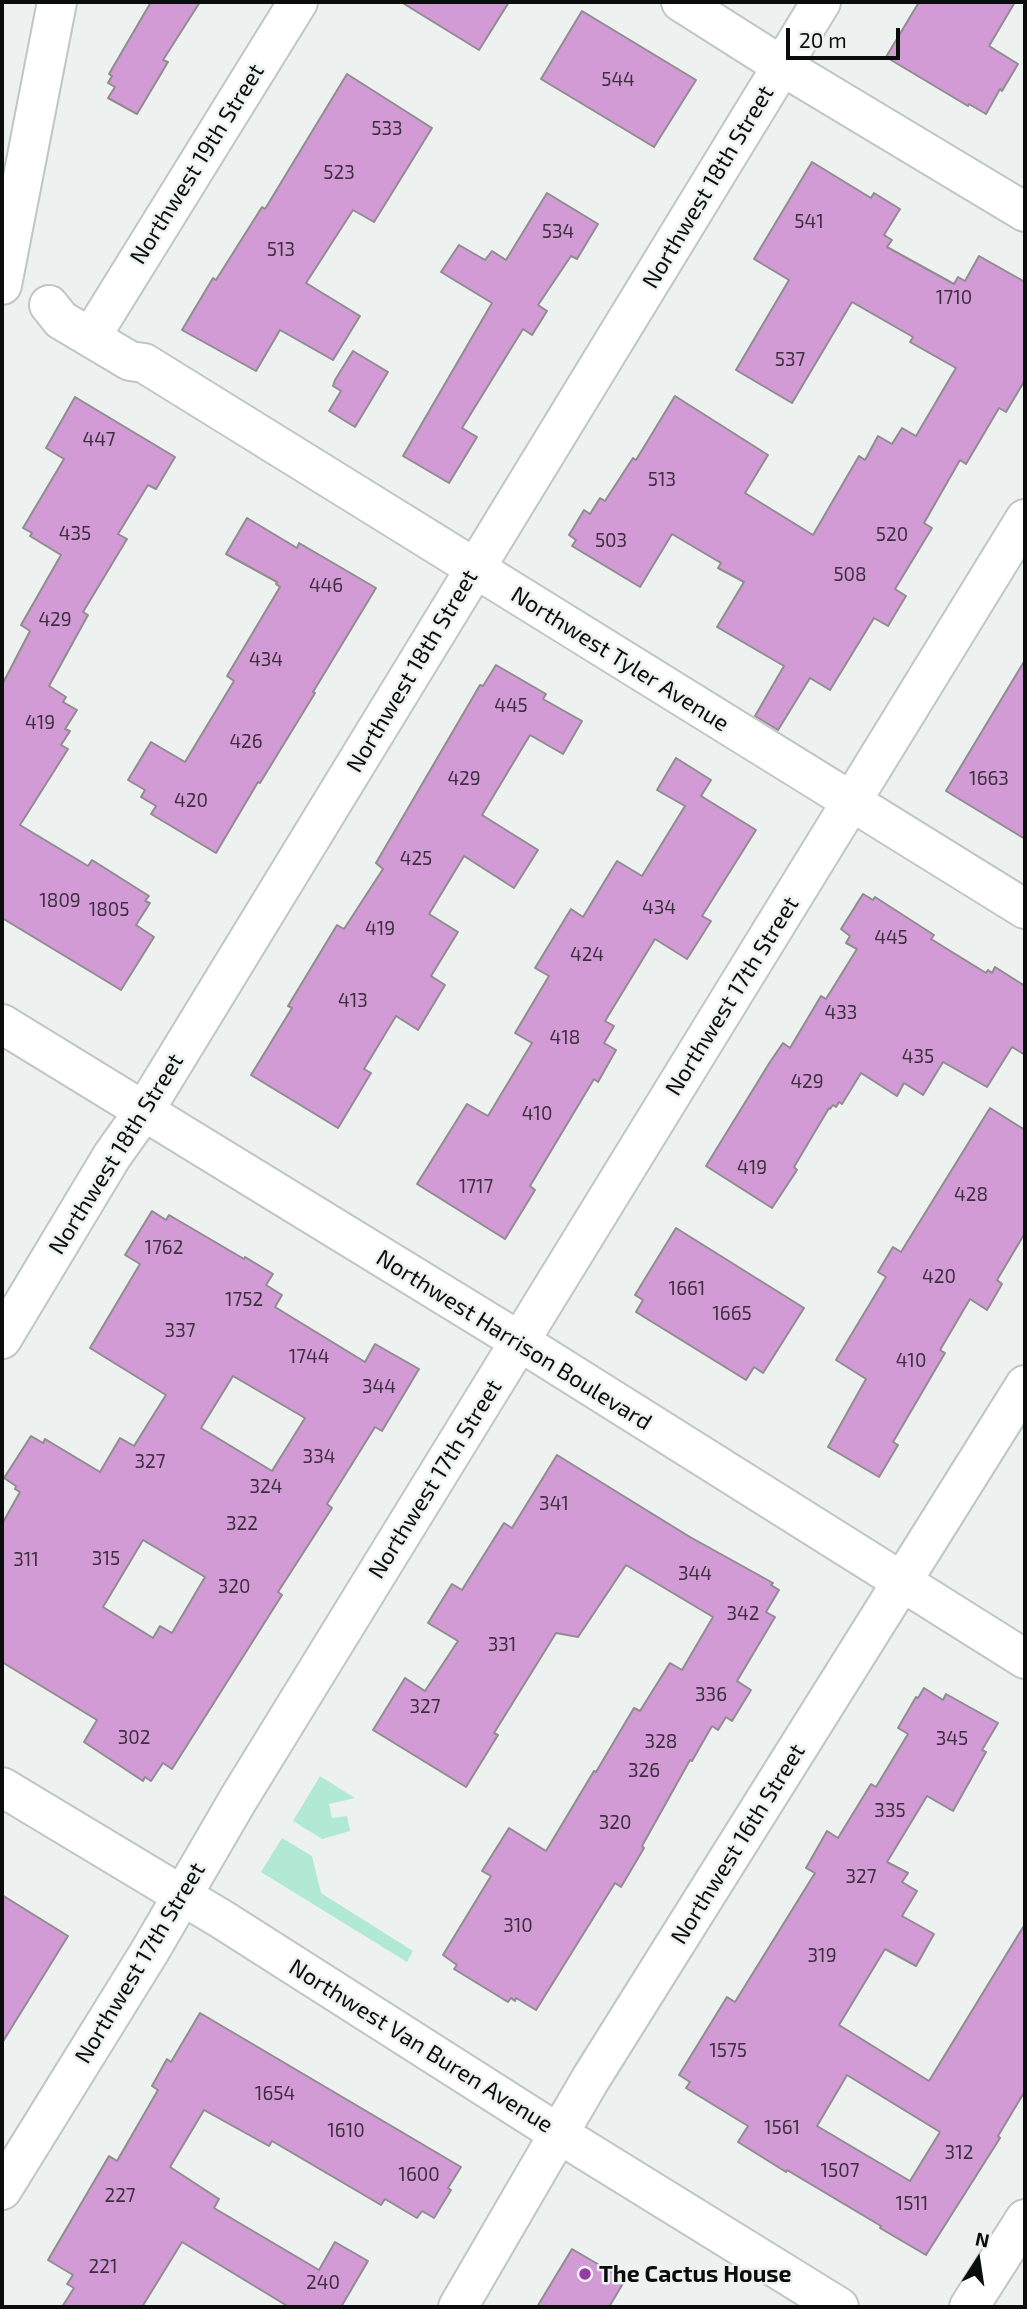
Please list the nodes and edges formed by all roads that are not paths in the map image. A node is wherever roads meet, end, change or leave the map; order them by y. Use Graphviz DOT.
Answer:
graph roads {
  1 [pos="57,2"];
  2 [pos="298,2"];
  3 [pos="681,2"];
  4 [pos="821,2"];
  5 [pos="782,66"];
  6 [pos="1025,212"];
  7 [pos="2,281"];
  8 [pos="49,305"];
  9 [pos="97,327"];
  10 [pos="144,363"];
  11 [pos="1025,519"];
  12 [pos="475,569"];
  13 [pos="850,802"];
  14 [pos="1025,909"];
  15 [pos="2,1024"];
  16 [pos="144,1111"];
  17 [pos="2,1339"];
  18 [pos="519,1341"];
  19 [pos="1025,1385"];
  20 [pos="902,1583"];
  21 [pos="1025,1659"];
  22 [pos="2,1787"];
  23 [pos="181,1895"];
  24 [pos="559,2134"];
  25 [pos="2,2190"];
  26 [pos="1025,2219"];
  27 [pos="458,2307"];
  28 [pos="839,2307"];
  29 [pos="969,2307"];
  1 -- 7 [label="street"];
  2 -- 9 [label="street, Northwest 19th Street"];
  3 -- 5 [label="street"];
  4 -- 5 [label="street, Northwest 18th Street"];
  5 -- 6 [label="street"];
  5 -- 12 [label="street, Northwest 18th Street"];
  7 -- 8 [label="street, Northwest Tyler Avenue"];
  8 -- 9 [label="street, Northwest Tyler Avenue"];
  8 -- 10 [label="street, Northwest Tyler Avenue"];
  9 -- 10 [label="street, Northwest Tyler Avenue"];
  10 -- 12 [label="street, Northwest Tyler Avenue"];
  11 -- 13 [label="street, Northwest 17th Street"];
  12 -- 13 [label="street, Northwest Tyler Avenue"];
  12 -- 16 [label="street, Northwest 18th Street"];
  13 -- 14 [label="street, Northwest Tyler Avenue"];
  13 -- 18 [label="street, Northwest 17th Street"];
  15 -- 16 [label="street, Northwest Harrison Boulevard"];
  16 -- 17 [label="street, Northwest 18th Street"];
  16 -- 18 [label="street, Northwest Harrison Boulevard"];
  18 -- 20 [label="street, Northwest Harrison Boulevard"];
  18 -- 23 [label="street, Northwest 17th Street"];
  19 -- 20 [label="street, Northwest 16th Street"];
  20 -- 21 [label="street, Northwest Harrison Boulevard"];
  20 -- 24 [label="street, Northwest 16th Street"];
  22 -- 23 [label="street, Northwest Van Buren Avenue"];
  23 -- 24 [label="street, Northwest Van Buren Avenue"];
  23 -- 25 [label="street, Northwest 17th Street"];
  24 -- 27 [label="street, Northwest 16th Street"];
  24 -- 28 [label="street, Northwest Van Buren Avenue"];
  26 -- 29 [label="street"];
}
